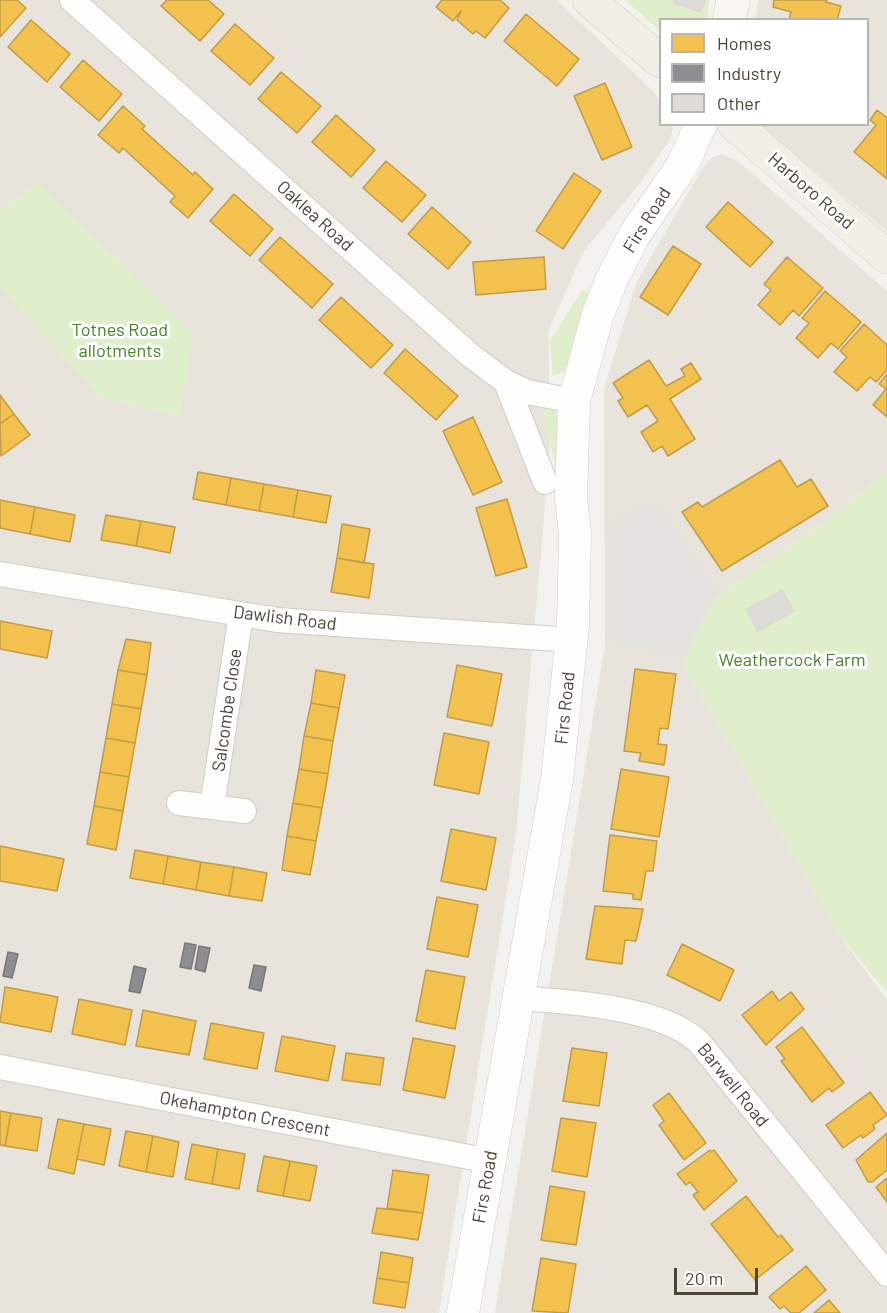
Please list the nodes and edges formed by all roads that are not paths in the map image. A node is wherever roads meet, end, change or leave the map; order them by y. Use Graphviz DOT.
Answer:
graph roads {
  1 [pos="72,0"];
  2 [pos="589,0"];
  3 [pos="733,0"];
  4 [pos="729,18"];
  5 [pos="659,60"];
  6 [pos="700,126"];
  7 [pos="736,126"];
  8 [pos="887,257"];
  9 [pos="506,381"];
  10 [pos="574,401"];
  11 [pos="545,482"];
  12 [pos="0,573"];
  13 [pos="241,614"];
  14 [pos="572,640"];
  15 [pos="179,803"];
  16 [pos="212,807"];
  17 [pos="244,811"];
  18 [pos="520,998"];
  19 [pos="0,1067"];
  20 [pos="490,1161"];
  21 [pos="887,1274"];
  22 [pos="463,1313"];
  1 -- 9 [label="street, Oaklea Road"];
  2 -- 5 [label="main road"];
  3 -- 4 [label="main road"];
  6 -- 10 [label="street, Firs Road"];
  7 -- 8 [label="main road, Harboro Road"];
  9 -- 10 [label="street, Oaklea Road"];
  9 -- 11 [label="street"];
  10 -- 14 [label="street, Firs Road"];
  12 -- 13 [label="street, Dawlish Road"];
  13 -- 14 [label="street, Dawlish Road"];
  13 -- 16 [label="street, Salcombe Close"];
  14 -- 18 [label="street, Firs Road"];
  15 -- 16 [label="street"];
  16 -- 17 [label="street"];
  18 -- 20 [label="street, Firs Road"];
  18 -- 21 [label="street, Barwell Road"];
  19 -- 20 [label="street, Okehampton Crescent"];
  20 -- 22 [label="street, Firs Road"];
}
